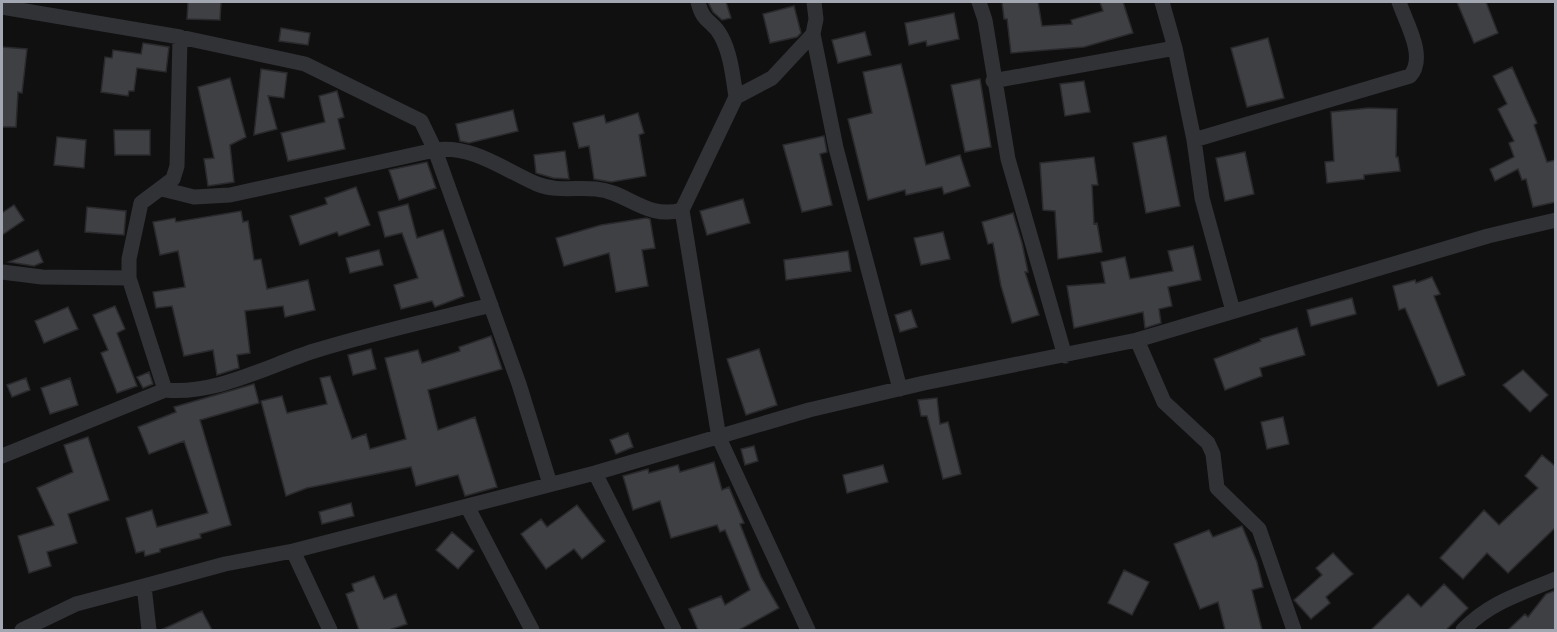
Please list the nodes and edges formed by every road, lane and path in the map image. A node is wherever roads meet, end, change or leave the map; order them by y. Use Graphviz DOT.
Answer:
graph roads {
  1 [pos="698,2"];
  2 [pos="814,2"];
  3 [pos="979,2"];
  4 [pos="1162,2"];
  5 [pos="1399,2"];
  6 [pos="6,5"];
  7 [pos="813,34"];
  8 [pos="180,37"];
  9 [pos="1175,48"];
  10 [pos="993,81"];
  11 [pos="736,97"];
  12 [pos="1194,140"];
  13 [pos="435,150"];
  14 [pos="162,189"];
  15 [pos="682,210"];
  16 [pos="1556,220"];
  17 [pos="2,272"];
  18 [pos="129,278"];
  19 [pos="491,305"];
  20 [pos="1233,311"];
  21 [pos="1137,340"];
  22 [pos="1065,356"];
  23 [pos="900,389"];
  24 [pos="165,390"];
  25 [pos="719,438"];
  26 [pos="2,456"];
  27 [pos="595,473"];
  28 [pos="550,484"];
  29 [pos="467,506"];
  30 [pos="293,551"];
  31 [pos="1556,579"];
  32 [pos="144,586"];
  33 [pos="22,630"];
  34 [pos="149,630"];
  35 [pos="330,630"];
  36 [pos="532,630"];
  37 [pos="674,630"];
  38 [pos="808,630"];
  39 [pos="1294,630"];
  40 [pos="1463,630"];
  1 -- 11 [label="street"];
  2 -- 7 [label="street"];
  3 -- 10 [label="street"];
  4 -- 9 [label="street"];
  5 -- 12 [label="street"];
  6 -- 8 [label="street"];
  7 -- 11 [label="street"];
  7 -- 23 [label="street"];
  8 -- 13 [label="street"];
  8 -- 14 [label="street"];
  9 -- 10 [label="street"];
  9 -- 12 [label="street"];
  10 -- 22 [label="street"];
  11 -- 15 [label="street"];
  12 -- 20 [label="street"];
  13 -- 14 [label="street"];
  13 -- 15 [label="street"];
  13 -- 19 [label="street"];
  14 -- 18 [label="street"];
  15 -- 25 [label="street"];
  16 -- 20 [label="street"];
  17 -- 18 [label="street"];
  18 -- 24 [label="street"];
  19 -- 24 [label="street"];
  19 -- 28 [label="street"];
  20 -- 21 [label="street"];
  21 -- 22 [label="street"];
  21 -- 39 [label="street"];
  22 -- 23 [label="street"];
  23 -- 25 [label="street"];
  24 -- 26 [label="street"];
  25 -- 27 [label="street"];
  25 -- 38 [label="street"];
  27 -- 28 [label="street"];
  27 -- 37 [label="street"];
  28 -- 29 [label="street"];
  29 -- 30 [label="street"];
  29 -- 36 [label="street"];
  30 -- 32 [label="street"];
  30 -- 35 [label="street"];
  31 -- 40 [label="street"];
  32 -- 33 [label="street"];
  32 -- 34 [label="street"];
}
